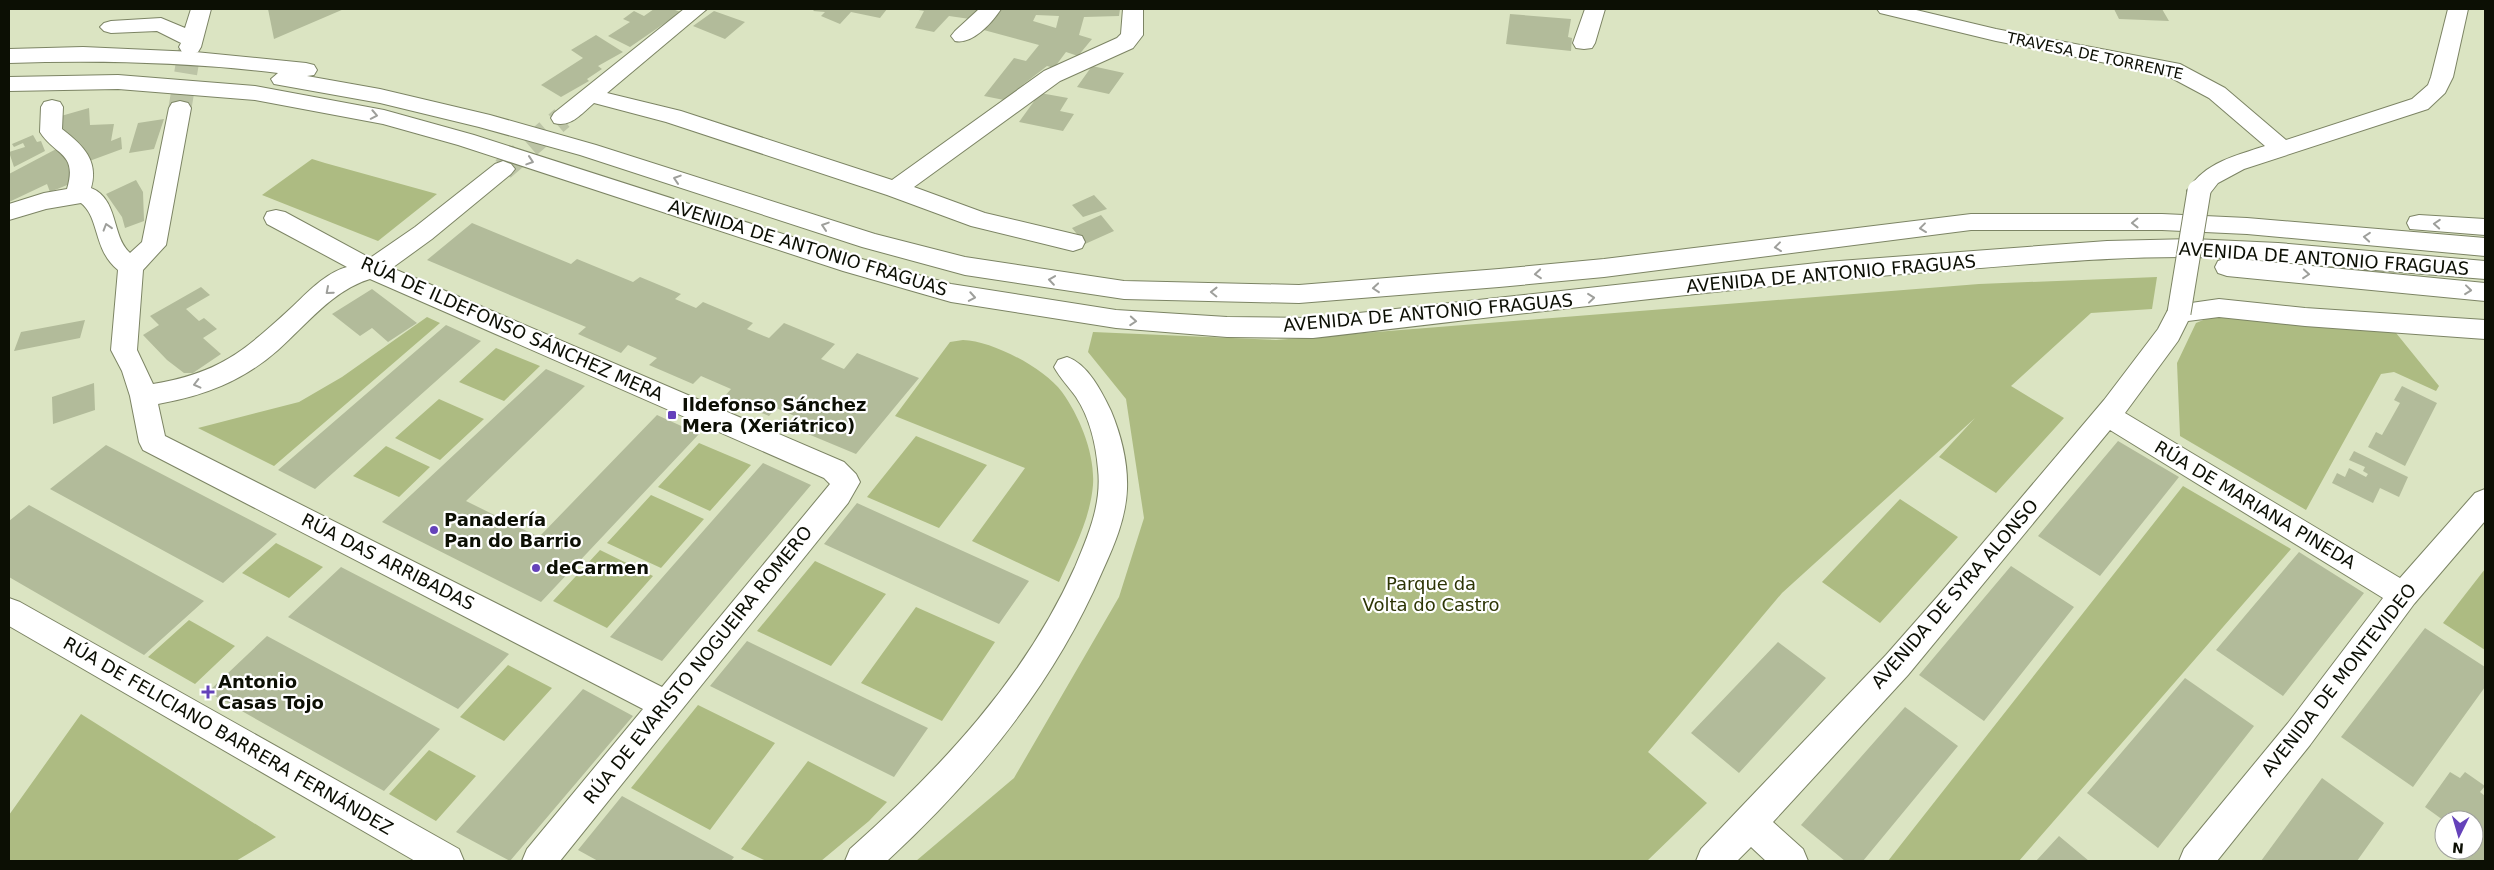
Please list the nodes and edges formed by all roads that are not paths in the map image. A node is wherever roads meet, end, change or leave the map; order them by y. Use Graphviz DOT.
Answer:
graph roads {
  1 [pos="201,9"];
  2 [pos="697,9"];
  3 [pos="991,9"];
  4 [pos="1133,9"];
  5 [pos="1595,9"];
  6 [pos="1887,9"];
  7 [pos="2458,9"];
  8 [pos="111,27"];
  9 [pos="962,36"];
  10 [pos="1584,43"];
  11 [pos="9,56"];
  12 [pos="9,68"];
  13 [pos="9,84"];
  14 [pos="589,95"];
  15 [pos="9,96"];
  16 [pos="52,107"];
  17 [pos="180,108"];
  18 [pos="340,109"];
  19 [pos="562,118"];
  20 [pos="506,127"];
  21 [pos="2281,148"];
  22 [pos="504,169"];
  23 [pos="895,189"];
  24 [pos="77,194"];
  25 [pos="9,212"];
  26 [pos="276,218"];
  27 [pos="1971,222"];
  28 [pos="2485,228"];
  29 [pos="1074,242"];
  30 [pos="2485,247"];
  31 [pos="1960,262"];
  32 [pos="131,267"];
  33 [pos="371,269"];
  34 [pos="2485,270"];
  35 [pos="2485,292"];
  36 [pos="2179,313"];
  37 [pos="2485,329"];
  38 [pos="1066,368"];
  39 [pos="143,396"];
  40 [pos="2108,415"];
  41 [pos="834,470"];
  42 [pos="2485,501"];
  43 [pos="2403,595"];
  44 [pos="9,611"];
  45 [pos="665,704"];
  46 [pos="1750,824"];
  47 [pos="447,861"];
  48 [pos="539,861"];
  49 [pos="862,861"];
  50 [pos="1712,861"];
  51 [pos="1791,861"];
  52 [pos="2196,861"];
  1 -- 8 [label="main road"];
  2 -- 14 [label="main road"];
  3 -- 9 [label="main road"];
  4 -- 23 [label="main road"];
  5 -- 10 [label="main road"];
  6 -- 21 [label="main road, TRAVESA DE TORRENTE"];
  7 -- 21 [label="main road"];
  11 -- 20 [label="main road"];
  12 -- 20 [label="main road, AVENIDA DE ANTONIO FRAGUAS"];
  13 -- 18 [label="main road, AVENIDA DE ANTONIO FRAGUAS"];
  14 -- 19 [label="main road"];
  14 -- 23 [label="main road"];
  15 -- 18 [label="main road"];
  16 -- 24 [label="main road"];
  17 -- 32 [label="main road"];
  18 -- 31 [label="main road, AVENIDA DE ANTONIO FRAGUAS, one-way"];
  27 -- 20 [label="main road, AVENIDA DE ANTONIO FRAGUAS, one-way"];
  21 -- 36 [label="main road, AVENIDA DE SYRA ALONSO, bridge"];
  22 -- 33 [label="main road"];
  23 -- 29 [label="main road"];
  24 -- 25 [label="main road"];
  32 -- 24 [label="main road, one-way"];
  26 -- 33 [label="main road, RÚA DE ILDEFONSO SÁNCHEZ MERA"];
  28 -- 27 [label="main road, one-way"];
  30 -- 27 [label="main road, AVENIDA DE ANTONIO FRAGUAS, one-way"];
  31 -- 34 [label="main road, AVENIDA DE ANTONIO FRAGUAS"];
  31 -- 35 [label="main road, one-way"];
  32 -- 39 [label="main road"];
  33 -- 39 [label="main road, one-way"];
  33 -- 41 [label="main road, RÚA DE ILDEFONSO SÁNCHEZ MERA"];
  36 -- 37 [label="main road"];
  36 -- 40 [label="main road, AVENIDA DE SYRA ALONSO"];
  38 -- 49 [label="main road"];
  39 -- 45 [label="main road, RÚA DAS ARRIBADAS"];
  40 -- 43 [label="main road, RÚA DE MARIANA PINEDA"];
  40 -- 46 [label="main road, AVENIDA DE SYRA ALONSO"];
  41 -- 45 [label="main road, RÚA DE EVARISTO NOGUEIRA ROMERO"];
  42 -- 43 [label="main road, AVENIDA DE MONTEVIDEO"];
  43 -- 52 [label="main road, AVENIDA DE MONTEVIDEO"];
  44 -- 47 [label="main road, RÚA DE FELICIANO BARRERA FERNÁNDEZ"];
  45 -- 48 [label="main road, RÚA DE EVARISTO NOGUEIRA ROMERO"];
  46 -- 50 [label="main road, AVENIDA DE SYRA ALONSO"];
  46 -- 51 [label="main road"];
}
